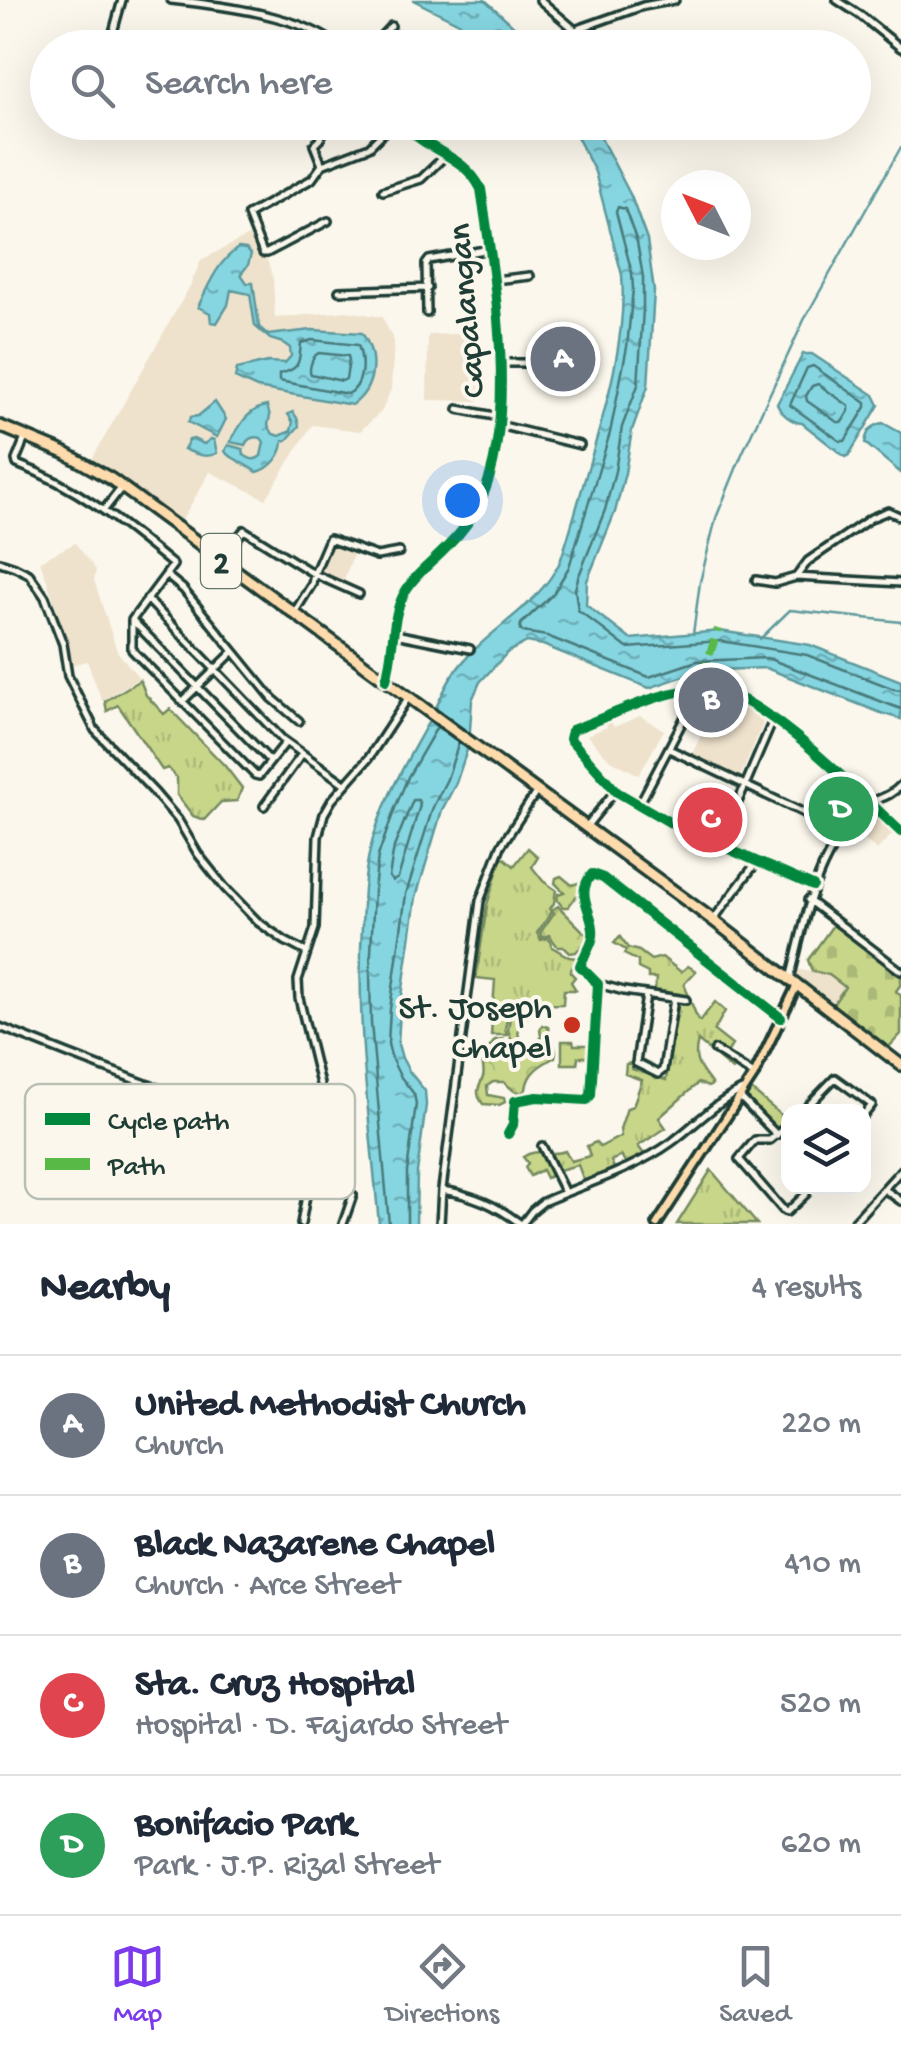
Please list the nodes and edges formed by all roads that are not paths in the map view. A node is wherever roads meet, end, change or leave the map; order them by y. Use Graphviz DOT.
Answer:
graph roads {
  1 [pos="122,0"];
  2 [pos="171,0"];
  3 [pos="540,0"];
  4 [pos="675,0"];
  5 [pos="837,0"];
  6 [pos="391,26"];
  7 [pos="114,30"];
  8 [pos="310,30"];
  9 [pos="387,30"];
  10 [pos="901,48"];
  11 [pos="319,140"];
  12 [pos="376,140"];
  13 [pos="420,140"];
  14 [pos="446,156"];
  15 [pos="322,165"];
  16 [pos="383,191"];
  17 [pos="248,215"];
  18 [pos="240,220"];
  19 [pos="328,222"];
  20 [pos="490,249"];
  21 [pos="530,276"];
  22 [pos="494,280"];
  23 [pos="428,288"];
  24 [pos="339,291"];
  25 [pos="427,313"];
  26 [pos="501,363"];
  27 [pos="548,363"];
  28 [pos="458,409"];
  29 [pos="500,420"];
  30 [pos="0,426"];
  31 [pos="25,436"];
  32 [pos="580,445"];
  33 [pos="122,487"];
  34 [pos="104,510"];
  35 [pos="901,516"];
  36 [pos="399,552"];
  37 [pos="219,560"];
  38 [pos="0,562"];
  39 [pos="314,574"];
  40 [pos="166,575"];
  41 [pos="796,577"];
  42 [pos="756,580"];
  43 [pos="901,584"];
  44 [pos="358,594"];
  45 [pos="148,599"];
  46 [pos="294,613"];
  47 [pos="132,620"];
  48 [pos="395,634"];
  49 [pos="470,648"];
  50 [pos="234,652"];
  51 [pos="215,670"];
  52 [pos="386,680"];
  53 [pos="197,686"];
  54 [pos="698,691"];
  55 [pos="409,696"];
  56 [pos="183,702"];
  57 [pos="774,718"];
  58 [pos="299,721"];
  59 [pos="286,742"];
  60 [pos="669,749"];
  61 [pos="302,754"];
  62 [pos="270,762"];
  63 [pos="346,784"];
  64 [pos="745,785"];
  65 [pos="901,785"];
  66 [pos="534,790"];
  67 [pos="616,791"];
  68 [pos="869,802"];
  69 [pos="639,805"];
  70 [pos="264,806"];
  71 [pos="586,828"];
  72 [pos="842,831"];
  73 [pos="901,832"];
  74 [pos="719,846"];
  75 [pos="756,862"];
  76 [pos="813,886"];
  77 [pos="808,900"];
  78 [pos="712,920"];
  79 [pos="306,952"];
  80 [pos="901,971"];
  81 [pos="794,982"];
  82 [pos="598,984"];
  83 [pos="646,995"];
  84 [pos="674,999"];
  85 [pos="686,1000"];
  86 [pos="782,1018"];
  87 [pos="0,1027"];
  88 [pos="716,1050"];
  89 [pos="901,1065"];
  90 [pos="754,1076"];
  91 [pos="147,1084"];
  92 [pos="320,1084"];
  93 [pos="745,1089"];
  94 [pos="740,1097"];
  95 [pos="810,1104"];
  96 [pos="869,1104"];
  97 [pos="781,1131"];
  98 [pos="508,1134"];
  99 [pos="776,1136"];
  100 [pos="542,1146"];
  101 [pos="901,1170"];
  102 [pos="884,1189"];
  103 [pos="442,1190"];
  104 [pos="565,1192"];
  105 [pos="806,1194"];
  106 [pos="306,1199"];
  107 [pos="351,1199"];
  108 [pos="901,1202"];
  109 [pos="301,1224"];
  110 [pos="344,1224"];
  111 [pos="440,1224"];
  112 [pos="522,1224"];
  113 [pos="657,1224"];
  114 [pos="852,1224"];
  1 -- 7 [label="street"];
  2 -- 8 [label="street"];
  3 -- 4 [label="street"];
  5 -- 10 [label="street"];
  6 -- 9 [label="street"];
  11 -- 15 [label="street"];
  12 -- 15 [label="street"];
  13 -- 14 [label="street, Capalangan"];
  14 -- 16 [label="street"];
  14 -- 20 [label="street, Capalangan"];
  15 -- 17 [label="street"];
  17 -- 18 [label="street"];
  17 -- 19 [label="street"];
  20 -- 22 [label="street, Capalangan"];
  20 -- 23 [label="street"];
  21 -- 22 [label="street"];
  22 -- 26 [label="street, Capalangan"];
  23 -- 24 [label="street"];
  23 -- 25 [label="street"];
  26 -- 27 [label="street"];
  26 -- 29 [label="street, Capalangan"];
  28 -- 29 [label="street"];
  29 -- 32 [label="street"];
  29 -- 48 [label="street, Capalangan"];
  30 -- 31 [label="highway, 2"];
  31 -- 33 [label="highway, 2"];
  31 -- 34 [label="street"];
  33 -- 34 [label="street"];
  33 -- 37 [label="highway, 2"];
  34 -- 40 [label="street"];
  35 -- 41 [label="street"];
  36 -- 39 [label="street"];
  37 -- 39 [label="street"];
  37 -- 46 [label="highway, 2"];
  38 -- 79 [label="street"];
  39 -- 44 [label="street"];
  39 -- 46 [label="street"];
  40 -- 45 [label="street"];
  40 -- 50 [label="street"];
  41 -- 42 [label="street"];
  41 -- 43 [label="street"];
  45 -- 47 [label="street"];
  45 -- 51 [label="street"];
  46 -- 52 [label="highway, 2"];
  47 -- 53 [label="street"];
  47 -- 56 [label="street"];
  48 -- 49 [label="street"];
  48 -- 52 [label="street, Capalangan"];
  50 -- 51 [label="street"];
  50 -- 58 [label="street"];
  51 -- 53 [label="street"];
  51 -- 59 [label="street"];
  52 -- 55 [label="highway, 2"];
  53 -- 56 [label="street"];
  53 -- 62 [label="street"];
  54 -- 57 [label="street"];
  54 -- 60 [label="street"];
  54 -- 67 [label="street"];
  55 -- 63 [label="street"];
  55 -- 66 [label="highway, 2"];
  56 -- 62 [label="street"];
  57 -- 64 [label="street"];
  57 -- 68 [label="street"];
  59 -- 61 [label="street"];
  59 -- 62 [label="street"];
  60 -- 64 [label="street"];
  60 -- 69 [label="street"];
  61 -- 63 [label="street"];
  61 -- 70 [label="street"];
  63 -- 79 [label="street"];
  64 -- 72 [label="street"];
  64 -- 74 [label="street"];
  65 -- 68 [label="street"];
  66 -- 71 [label="highway, 2"];
  66 -- 103 [label="street"];
  67 -- 69 [label="street"];
  67 -- 71 [label="street"];
  68 -- 72 [label="street"];
  68 -- 73 [label="street"];
  69 -- 74 [label="street"];
  71 -- 78 [label="highway, 2"];
  72 -- 76 [label="street"];
  74 -- 75 [label="street"];
  75 -- 76 [label="street"];
  75 -- 78 [label="street"];
  76 -- 77 [label="street"];
  77 -- 80 [label="street"];
  77 -- 81 [label="street"];
  78 -- 81 [label="highway, 2"];
  79 -- 92 [label="street"];
  81 -- 86 [label="main road"];
  81 -- 89 [label="highway, 2"];
  82 -- 83 [label="street"];
  82 -- 86 [label="street"];
  82 -- 98 [label="street"];
  83 -- 84 [label="street"];
  83 -- 84 [label="street"];
  84 -- 85 [label="street"];
  86 -- 90 [label="main road"];
  87 -- 91 [label="street"];
  88 -- 90 [label="street"];
  90 -- 93 [label="main road"];
  93 -- 94 [label="main road"];
  93 -- 104 [label="street"];
  94 -- 99 [label="street"];
  94 -- 113 [label="main road"];
  95 -- 96 [label="street"];
  97 -- 99 [label="street"];
  99 -- 105 [label="street"];
  100 -- 104 [label="street"];
  101 -- 102 [label="street"];
  102 -- 108 [label="street"];
  102 -- 114 [label="street"];
  103 -- 111 [label="street"];
  103 -- 112 [label="street"];
  104 -- 112 [label="street"];
  106 -- 109 [label="street"];
  107 -- 110 [label="street"];
}
